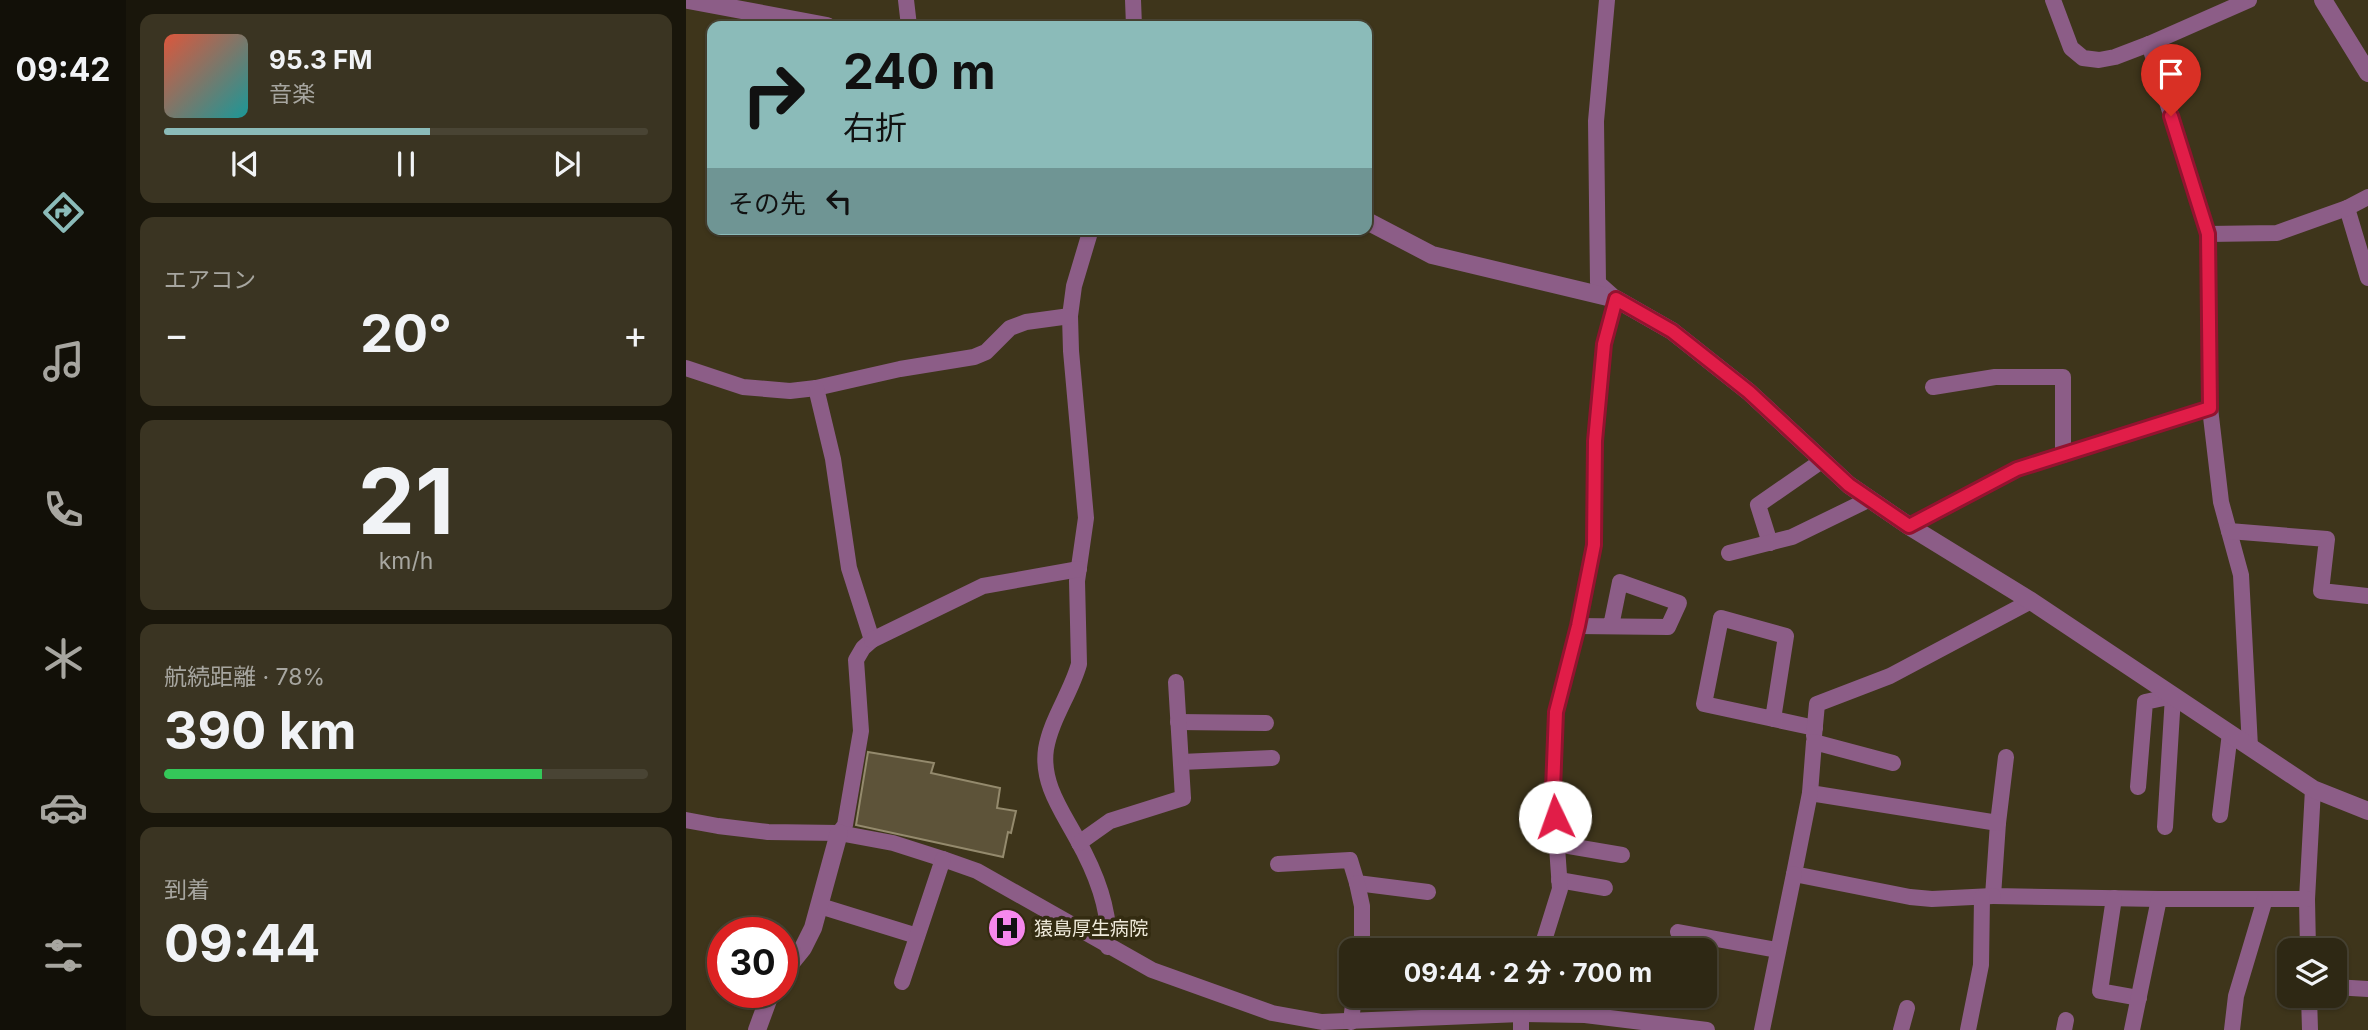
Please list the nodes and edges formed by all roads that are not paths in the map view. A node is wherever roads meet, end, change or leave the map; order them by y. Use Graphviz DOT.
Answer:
graph roads {
  1 [pos="688,0"];
  2 [pos="906,0"];
  3 [pos="1133,0"];
  4 [pos="1607,0"];
  5 [pos="2053,0"];
  6 [pos="2249,0"];
  7 [pos="2323,0"];
  8 [pos="800,21"];
  9 [pos="908,21"];
  10 [pos="1134,21"];
  11 [pos="2149,44"];
  12 [pos="2368,73"];
  13 [pos="2368,197"];
  14 [pos="2347,208"];
  15 [pos="1372,224"];
  16 [pos="2208,234"];
  17 [pos="1089,235"];
  18 [pos="2368,278"];
  19 [pos="1616,299"];
  20 [pos="1070,316"];
  21 [pos="686,368"];
  22 [pos="1933,387"];
  23 [pos="816,388"];
  24 [pos="2210,408"];
  25 [pos="2063,455"];
  26 [pos="1823,460"];
  27 [pos="1870,499"];
  28 [pos="1909,526"];
  29 [pos="2229,531"];
  30 [pos="1770,543"];
  31 [pos="1729,553"];
  32 [pos="1079,569"];
  33 [pos="2368,596"];
  34 [pos="2031,601"];
  35 [pos="1578,626"];
  36 [pos="1611,626"];
  37 [pos="872,640"];
  38 [pos="1175,682"];
  39 [pos="2173,696"];
  40 [pos="1773,719"];
  41 [pos="1178,722"];
  42 [pos="1266,723"];
  43 [pos="2230,733"];
  44 [pos="1814,735"];
  45 [pos="2250,747"];
  46 [pos="2006,757"];
  47 [pos="1272,758"];
  48 [pos="1181,762"];
  49 [pos="1893,763"];
  50 [pos="2137,787"];
  51 [pos="2313,789"];
  52 [pos="1810,793"];
  53 [pos="2368,811"];
  54 [pos="2220,815"];
  55 [pos="686,820"];
  56 [pos="1998,823"];
  57 [pos="2165,827"];
  58 [pos="839,833"];
  59 [pos="1079,843"];
  60 [pos="1557,844"];
  61 [pos="1622,855"];
  62 [pos="943,859"];
  63 [pos="1278,863"];
  64 [pos="1794,874"];
  65 [pos="1559,880"];
  66 [pos="1357,883"];
  67 [pos="1605,888"];
  68 [pos="1428,892"];
  69 [pos="1987,896"];
  70 [pos="2114,898"];
  71 [pos="2159,899"];
  72 [pos="2265,899"];
  73 [pos="2307,899"];
  74 [pos="820,906"];
  75 [pos="1678,932"];
  76 [pos="917,936"];
  77 [pos="1362,938"];
  78 [pos="1545,938"];
  79 [pos="2308,938"];
  80 [pos="1108,947"];
  81 [pos="1777,950"];
  82 [pos="798,954"];
  83 [pos="902,982"];
  84 [pos="2347,988"];
  85 [pos="2368,989"];
  86 [pos="2139,998"];
  87 [pos="766,1008"];
  88 [pos="1353,1008"];
  89 [pos="1907,1008"];
  90 [pos="2309,1008"];
  91 [pos="1351,1022"];
  92 [pos="1487,1022"];
  93 [pos="1521,1022"];
  94 [pos="1584,1023"];
  95 [pos="1439,1024"];
  96 [pos="1303,1025"];
  97 [pos="758,1030"];
  98 [pos="1707,1030"];
  99 [pos="1762,1030"];
  100 [pos="1901,1030"];
  101 [pos="1968,1030"];
  102 [pos="2132,1030"];
  103 [pos="2232,1030"];
  104 [pos="2309,1030"];
  1 -- 8 [label="street"];
  2 -- 9 [label="street"];
  3 -- 10 [label="street"];
  4 -- 19 [label="street"];
  5 -- 11 [label="street"];
  6 -- 11 [label="street"];
  7 -- 12 [label="street"];
  11 -- 16 [label="street"];
  13 -- 14 [label="street"];
  14 -- 16 [label="street"];
  14 -- 18 [label="street"];
  15 -- 19 [label="street"];
  16 -- 24 [label="street"];
  17 -- 20 [label="street"];
  19 -- 26 [label="street"];
  19 -- 35 [label="street"];
  20 -- 23 [label="street"];
  20 -- 32 [label="street"];
  21 -- 23 [label="street"];
  22 -- 25 [label="street"];
  23 -- 37 [label="street"];
  24 -- 25 [label="street"];
  24 -- 29 [label="street"];
  25 -- 28 [label="street"];
  26 -- 27 [label="street"];
  26 -- 30 [label="street"];
  27 -- 28 [label="street"];
  27 -- 30 [label="street"];
  28 -- 34 [label="street"];
  29 -- 33 [label="street"];
  29 -- 45 [label="street"];
  30 -- 31 [label="street"];
  32 -- 37 [label="street"];
  32 -- 59 [label="street"];
  34 -- 39 [label="street"];
  34 -- 44 [label="street"];
  35 -- 36 [label="street"];
  35 -- 60 [label="street"];
  37 -- 58 [label="street"];
  38 -- 41 [label="street"];
  39 -- 43 [label="street"];
  39 -- 50 [label="street"];
  39 -- 57 [label="street"];
  40 -- 40 [label="street"];
  40 -- 44 [label="street"];
  41 -- 42 [label="street"];
  41 -- 48 [label="street"];
  43 -- 45 [label="street"];
  43 -- 54 [label="street"];
  44 -- 49 [label="street"];
  44 -- 52 [label="street"];
  45 -- 51 [label="street"];
  46 -- 56 [label="street"];
  47 -- 48 [label="street"];
  48 -- 59 [label="street"];
  51 -- 53 [label="street"];
  51 -- 73 [label="street"];
  52 -- 56 [label="street"];
  52 -- 64 [label="street"];
  55 -- 58 [label="street"];
  56 -- 69 [label="street"];
  58 -- 62 [label="street"];
  58 -- 74 [label="street"];
  59 -- 80 [label="street"];
  60 -- 61 [label="street"];
  60 -- 65 [label="street"];
  62 -- 76 [label="street"];
  62 -- 80 [label="street"];
  63 -- 66 [label="street"];
  64 -- 69 [label="street"];
  64 -- 81 [label="street"];
  65 -- 67 [label="street"];
  65 -- 78 [label="street"];
  66 -- 68 [label="street"];
  66 -- 77 [label="street"];
  69 -- 70 [label="street"];
  69 -- 101 [label="street"];
  70 -- 71 [label="street"];
  70 -- 86 [label="street"];
  71 -- 72 [label="street"];
  71 -- 86 [label="street"];
  72 -- 73 [label="street"];
  72 -- 103 [label="street"];
  73 -- 79 [label="street"];
  74 -- 76 [label="street"];
  74 -- 82 [label="street"];
  75 -- 81 [label="street"];
  76 -- 83 [label="street"];
  80 -- 96 [label="street"];
  81 -- 99 [label="street"];
  84 -- 85 [label="street"];
  86 -- 102 [label="street"];
  87 -- 97 [label="street"];
  88 -- 91 [label="street"];
  89 -- 100 [label="street"];
  90 -- 104 [label="street"];
  91 -- 95 [label="street"];
  91 -- 96 [label="street"];
  92 -- 93 [label="street"];
  92 -- 95 [label="street"];
  93 -- 94 [label="street"];
  94 -- 98 [label="street"];
}
